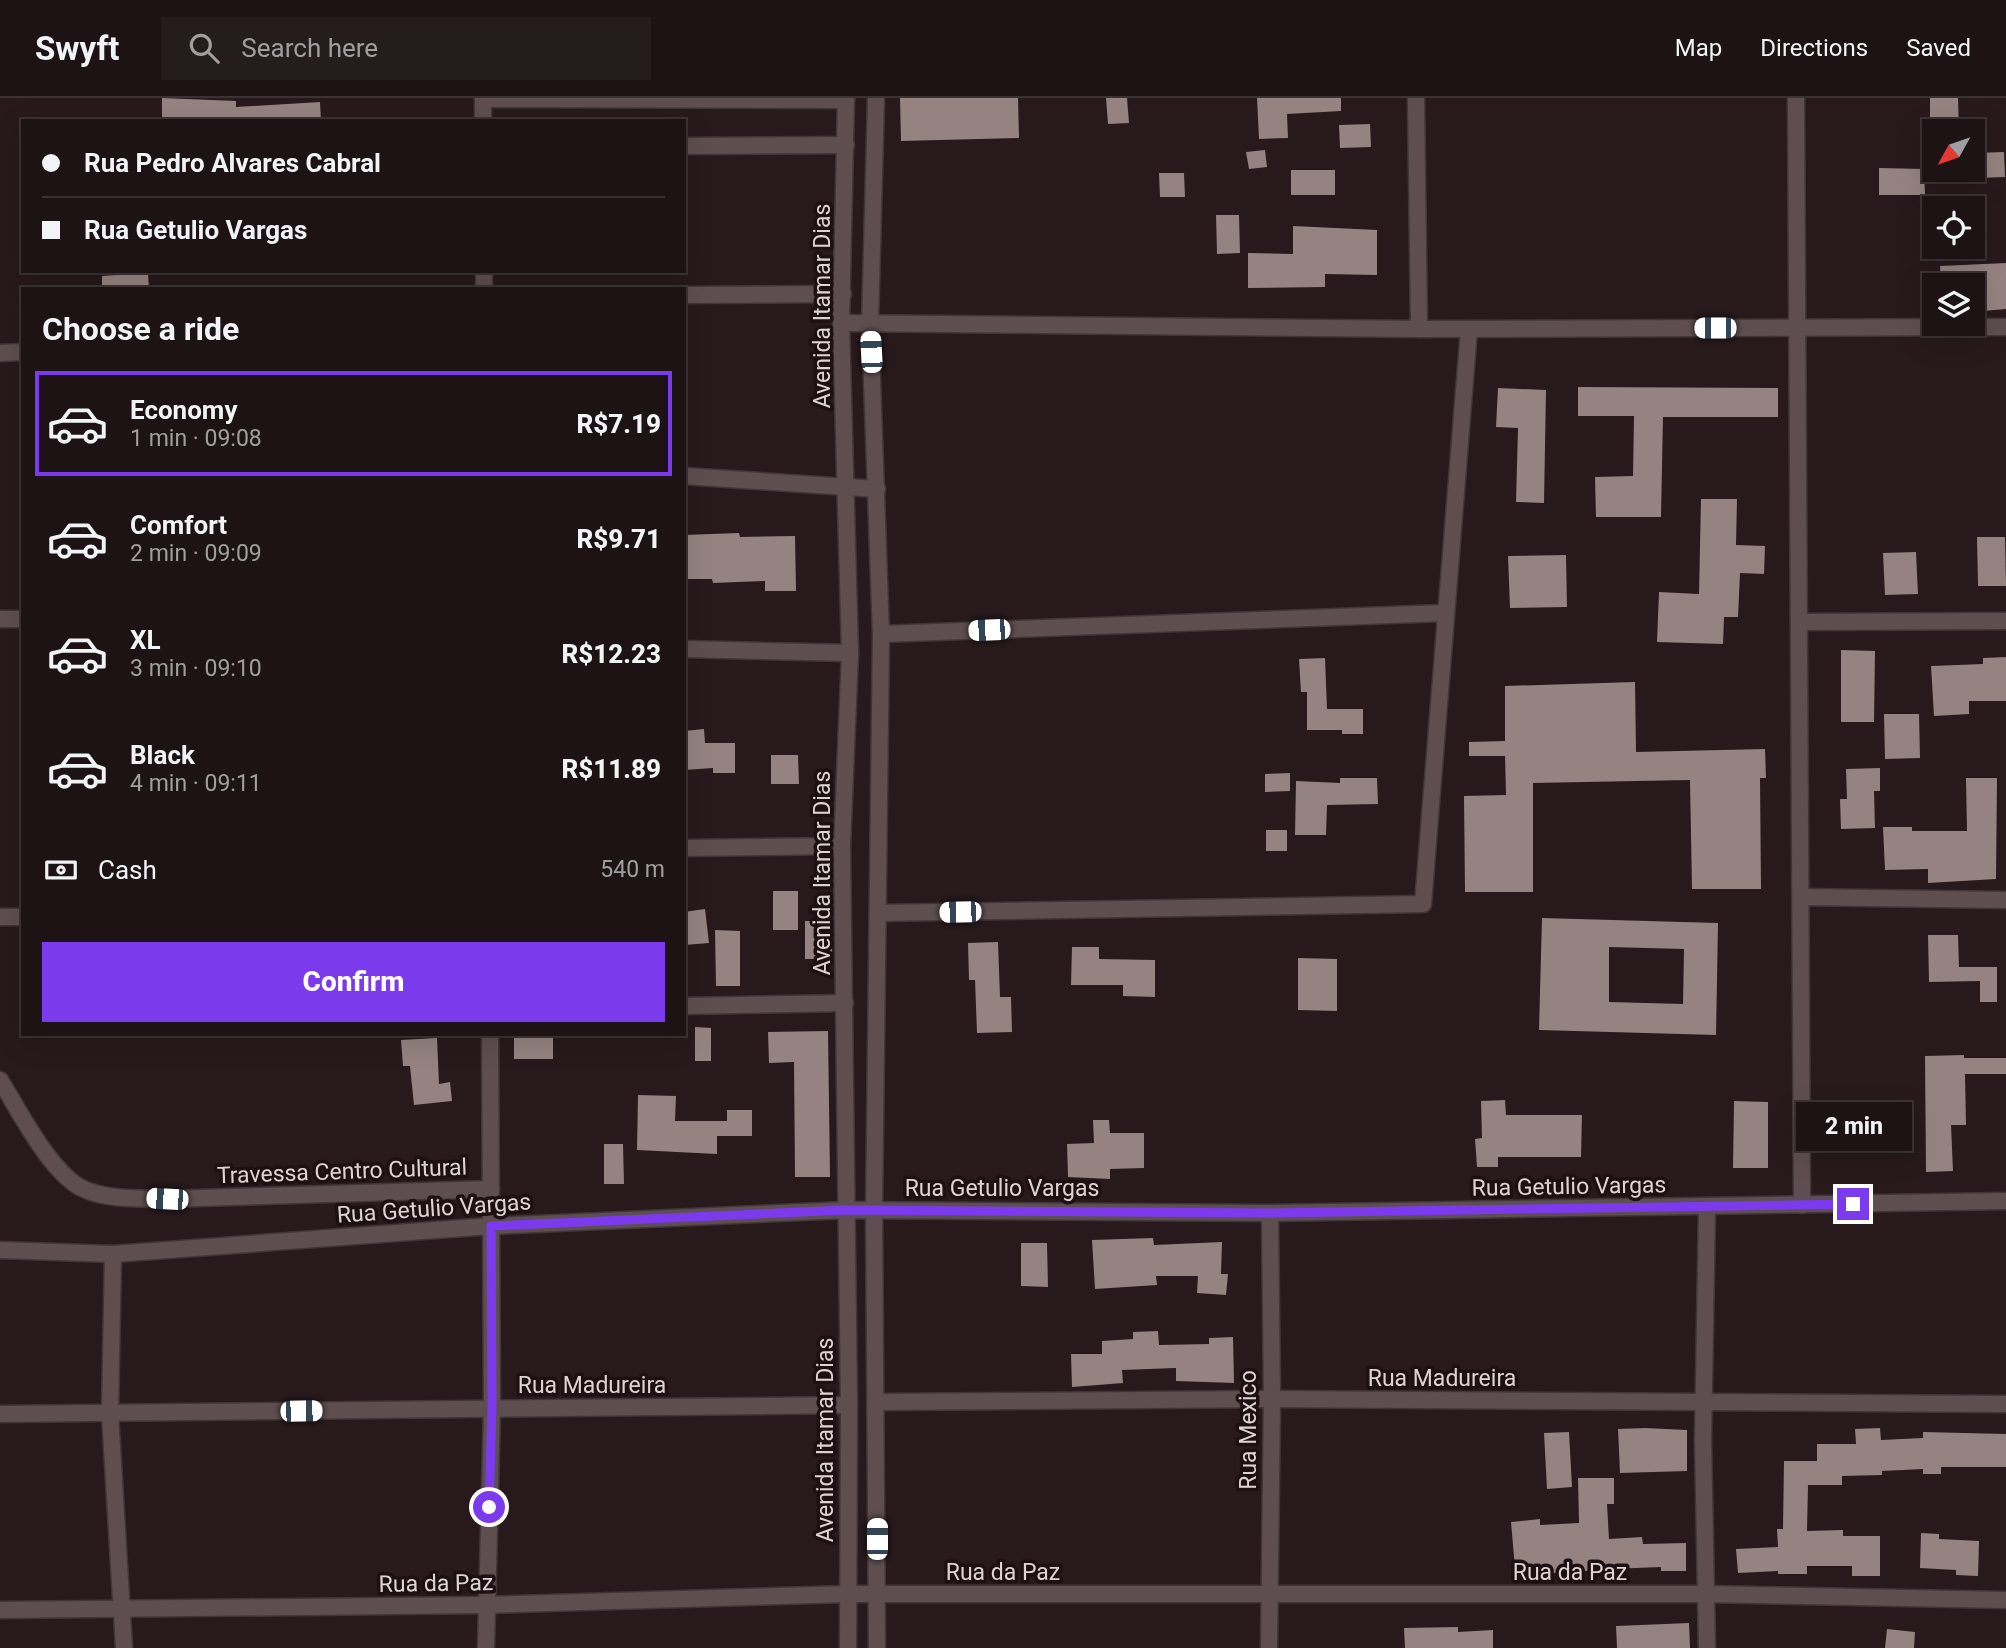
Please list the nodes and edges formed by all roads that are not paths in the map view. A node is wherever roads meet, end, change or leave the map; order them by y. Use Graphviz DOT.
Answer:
graph roads {
  1 [pos="876,98"];
  2 [pos="1416,98"];
  3 [pos="1796,98"];
  4 [pos="483,99"];
  5 [pos="846,99"];
  6 [pos="483,119"];
  7 [pos="846,145"];
  8 [pos="686,146"];
  9 [pos="843,294"];
  10 [pos="686,295"];
  11 [pos="841,323"];
  12 [pos="870,324"];
  13 [pos="2006,327"];
  14 [pos="1798,328"];
  15 [pos="1419,329"];
  16 [pos="1469,329"];
  17 [pos="21,352"];
  18 [pos="0,353"];
  19 [pos="686,476"];
  20 [pos="847,488"];
  21 [pos="877,489"];
  22 [pos="1444,612"];
  23 [pos="0,619"];
  24 [pos="21,620"];
  25 [pos="2006,621"];
  26 [pos="1799,622"];
  27 [pos="881,634"];
  28 [pos="686,649"];
  29 [pos="850,653"];
  30 [pos="842,846"];
  31 [pos="686,848"];
  32 [pos="1801,897"];
  33 [pos="2006,900"];
  34 [pos="878,913"];
  35 [pos="0,917"];
  36 [pos="21,917"];
  37 [pos="845,1003"];
  38 [pos="686,1006"];
  39 [pos="490,1036"];
  40 [pos="0,1080"];
  41 [pos="491,1189"];
  42 [pos="2006,1201"];
  43 [pos="1802,1205"];
  44 [pos="1707,1208"];
  45 [pos="846,1210"];
  46 [pos="874,1210"];
  47 [pos="1270,1213"];
  48 [pos="491,1226"];
  49 [pos="0,1250"];
  50 [pos="113,1254"];
  51 [pos="1272,1399"];
  52 [pos="877,1402"];
  53 [pos="1704,1403"];
  54 [pos="2006,1404"];
  55 [pos="849,1405"];
  56 [pos="492,1408"];
  57 [pos="0,1414"];
  58 [pos="110,1414"];
  59 [pos="848,1594"];
  60 [pos="877,1594"];
  61 [pos="1706,1594"];
  62 [pos="1269,1595"];
  63 [pos="2006,1600"];
  64 [pos="485,1605"];
  65 [pos="124,1609"];
  66 [pos="0,1610"];
  67 [pos="124,1648"];
  68 [pos="486,1648"];
  69 [pos="848,1648"];
  70 [pos="877,1648"];
  71 [pos="1269,1648"];
  72 [pos="1707,1648"];
  1 -- 12 [label="street, Avenida Itamar Dias"];
  2 -- 15 [label="street"];
  3 -- 14 [label="street"];
  4 -- 5 [label="street"];
  4 -- 6 [label="street"];
  5 -- 7 [label="street, Avenida Itamar Dias"];
  7 -- 8 [label="street"];
  7 -- 9 [label="street, Avenida Itamar Dias"];
  9 -- 10 [label="street"];
  9 -- 11 [label="street, Avenida Itamar Dias"];
  11 -- 12 [label="street"];
  11 -- 20 [label="street, Avenida Itamar Dias"];
  12 -- 15 [label="street"];
  12 -- 21 [label="street, Avenida Itamar Dias"];
  13 -- 14 [label="street"];
  14 -- 16 [label="street"];
  14 -- 26 [label="street"];
  15 -- 16 [label="street"];
  16 -- 22 [label="street"];
  17 -- 18 [label="street"];
  19 -- 20 [label="street"];
  20 -- 21 [label="street"];
  20 -- 29 [label="street, Avenida Itamar Dias"];
  21 -- 27 [label="street, Avenida Itamar Dias"];
  22 -- 27 [label="street"];
  22 -- 34 [label="street"];
  23 -- 24 [label="street"];
  25 -- 26 [label="street"];
  26 -- 32 [label="street"];
  27 -- 34 [label="street, Avenida Itamar Dias"];
  28 -- 29 [label="street"];
  29 -- 30 [label="street, Avenida Itamar Dias"];
  30 -- 31 [label="street"];
  30 -- 37 [label="street, Avenida Itamar Dias"];
  32 -- 33 [label="street"];
  32 -- 43 [label="street"];
  34 -- 46 [label="street, Avenida Itamar Dias"];
  35 -- 36 [label="street"];
  37 -- 38 [label="street"];
  37 -- 45 [label="street, Avenida Itamar Dias"];
  39 -- 41 [label="street"];
  40 -- 41 [label="street, Travessa Centro Cultural"];
  41 -- 48 [label="street"];
  42 -- 43 [label="street, Rua Getulio Vargas"];
  43 -- 44 [label="street, Rua Getulio Vargas"];
  44 -- 47 [label="street, Rua Getulio Vargas"];
  44 -- 53 [label="street"];
  45 -- 46 [label="street, Rua Getulio Vargas"];
  45 -- 48 [label="street, Rua Getulio Vargas"];
  45 -- 55 [label="street, Avenida Itamar Dias"];
  46 -- 47 [label="street, Rua Getulio Vargas"];
  46 -- 52 [label="street, Avenida Itamar Dias"];
  47 -- 51 [label="street, Rua Mexico"];
  48 -- 50 [label="street, Rua Getulio Vargas"];
  48 -- 56 [label="street"];
  49 -- 50 [label="street, Rua Getulio Vargas"];
  50 -- 58 [label="street"];
  51 -- 52 [label="street, Rua Madureira"];
  51 -- 53 [label="street, Rua Madureira"];
  51 -- 62 [label="street, Rua Mexico"];
  52 -- 60 [label="street, Avenida Itamar Dias"];
  53 -- 54 [label="street, Rua Madureira"];
  53 -- 61 [label="street"];
  55 -- 56 [label="street, Rua Madureira"];
  55 -- 59 [label="street, Avenida Itamar Dias"];
  56 -- 58 [label="street, Rua Madureira"];
  56 -- 64 [label="street"];
  57 -- 58 [label="street, Rua Madureira"];
  58 -- 65 [label="street"];
  59 -- 60 [label="street, Rua da Paz"];
  59 -- 64 [label="street, Rua da Paz"];
  59 -- 69 [label="street, Avenida Itamar Dias"];
  60 -- 62 [label="street, Rua da Paz"];
  60 -- 70 [label="street, Avenida Itamar Dias"];
  61 -- 62 [label="street, Rua da Paz"];
  61 -- 63 [label="street, Rua da Paz"];
  61 -- 72 [label="street"];
  62 -- 71 [label="street, Rua Mexico"];
  64 -- 65 [label="street, Rua da Paz"];
  64 -- 68 [label="street"];
  65 -- 66 [label="street, Rua da Paz"];
  65 -- 67 [label="street"];
}
